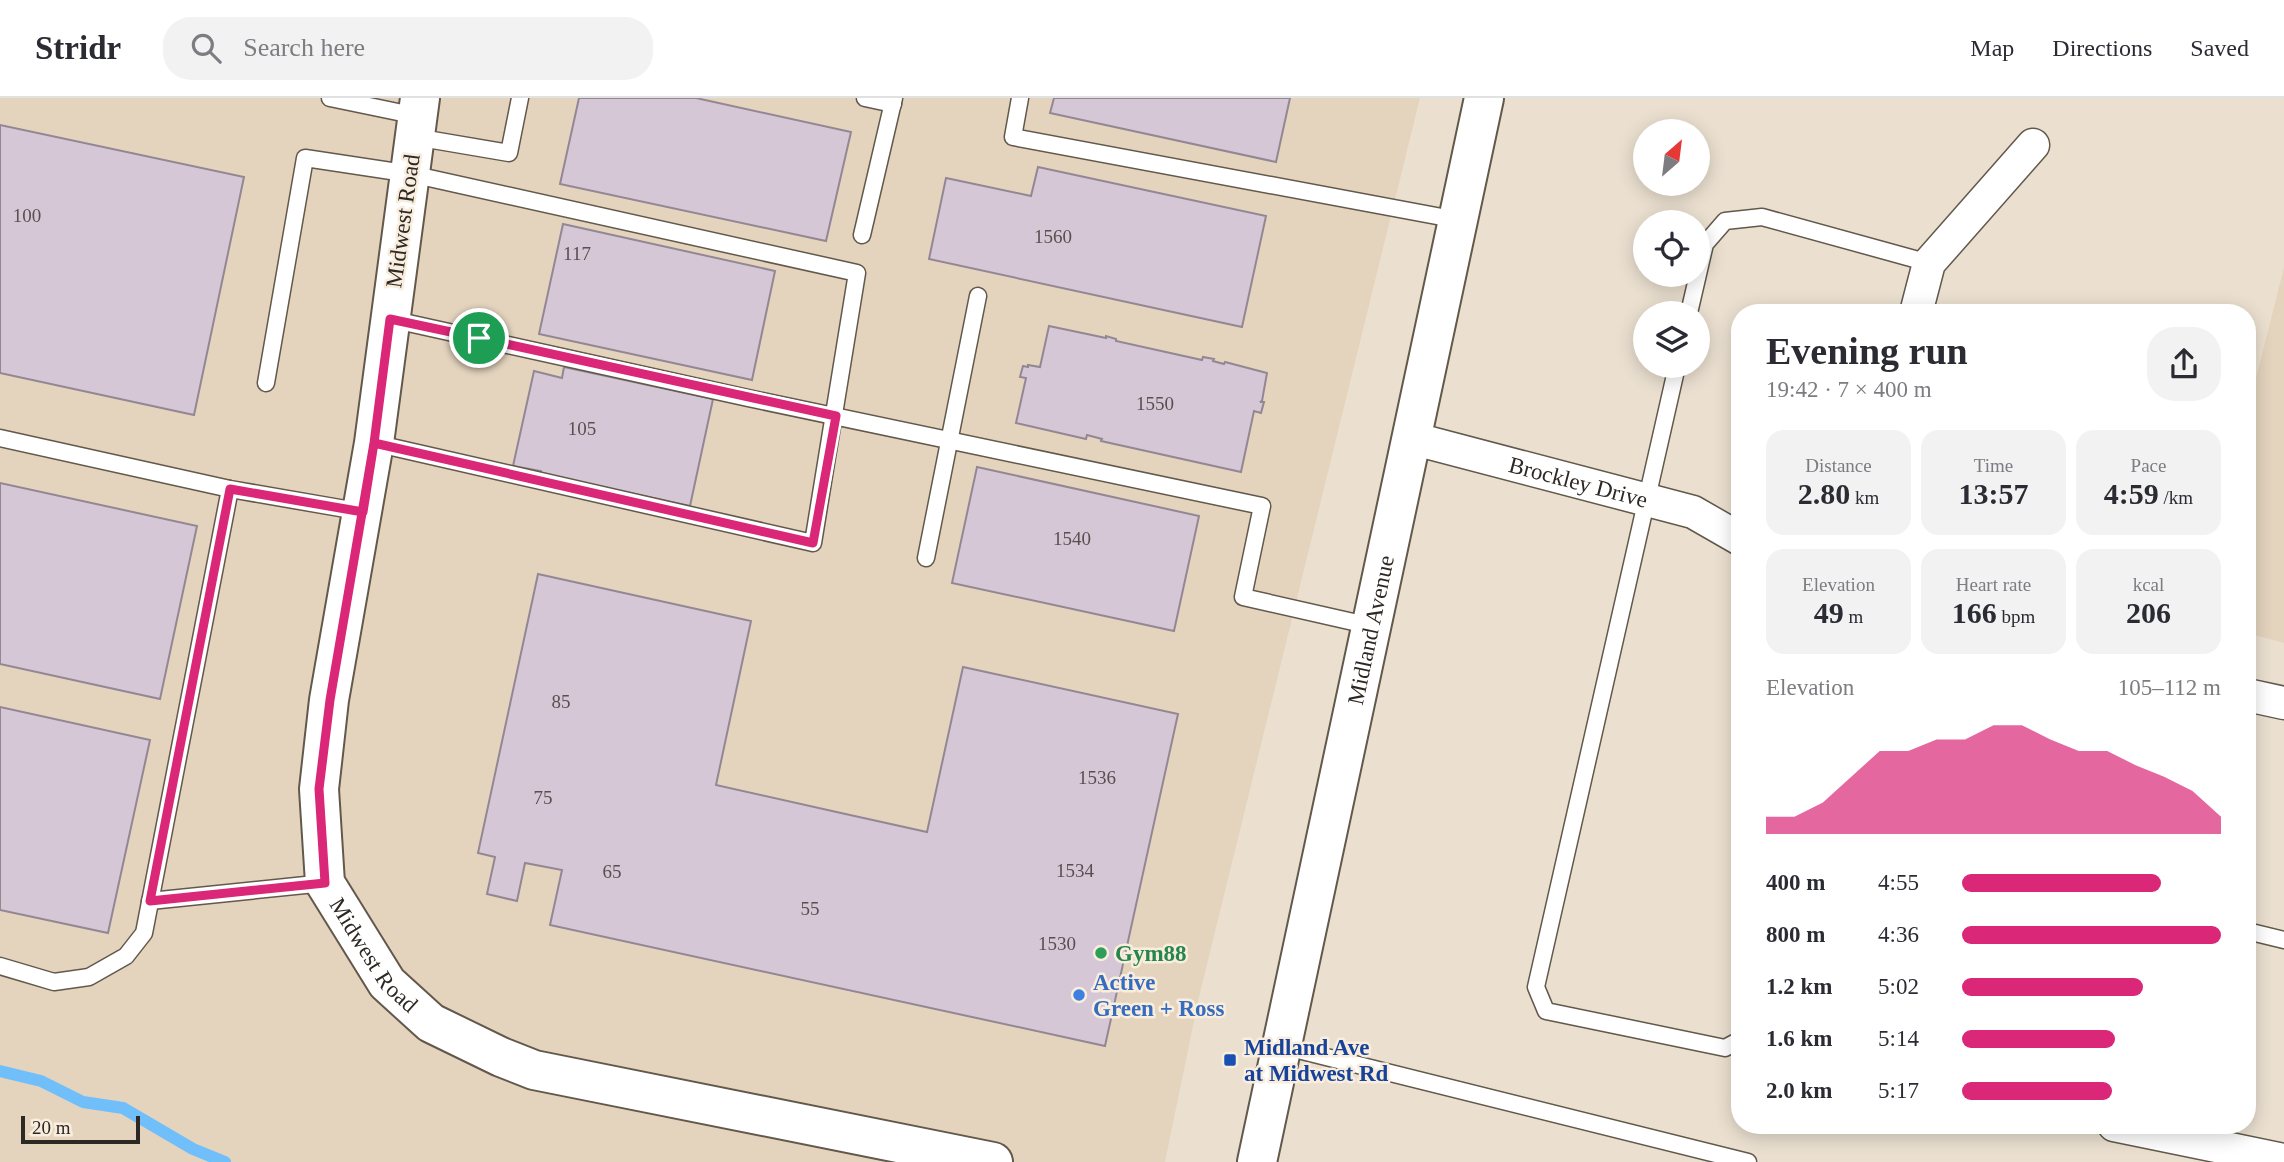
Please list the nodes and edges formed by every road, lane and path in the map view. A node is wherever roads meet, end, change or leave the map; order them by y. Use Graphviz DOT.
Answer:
graph roads {
  1 [pos="330,98"];
  2 [pos="520,98"];
  3 [pos="865,98"];
  4 [pos="1020,98"];
  5 [pos="1484,98"];
  6 [pos="893,101"];
  7 [pos="416,131"];
  8 [pos="2033,145"];
  9 [pos="1458,220"];
  10 [pos="862,235"];
  11 [pos="1929,263"];
  12 [pos="978,296"];
  13 [pos="1692,301"];
  14 [pos="1918,304"];
  15 [pos="390,319"];
  16 [pos="1673,378"];
  17 [pos="266,383"];
  18 [pos="836,416"];
  19 [pos="0,438"];
  20 [pos="1411,438"];
  21 [pos="948,440"];
  22 [pos="374,443"];
  23 [pos="230,489"];
  24 [pos="1646,497"];
  25 [pos="363,512"];
  26 [pos="1731,534"];
  27 [pos="926,558"];
  28 [pos="1371,626"];
  29 [pos="2256,697"];
  30 [pos="2284,703"];
  31 [pos="325,883"];
  32 [pos="150,901"];
  33 [pos="2256,933"];
  34 [pos="2284,940"];
  35 [pos="0,966"];
  36 [pos="1731,1045"];
  37 [pos="1282,1046"];
  38 [pos="2158,1134"];
  39 [pos="2284,1160"];
  40 [pos="993,1162"];
  41 [pos="1257,1162"];
  42 [pos="1748,1162"];
  1 -- 7 [label="lane"];
  2 -- 7 [label="lane"];
  3 -- 6 [label="lane"];
  4 -- 9 [label="lane"];
  5 -- 9 [label="street, Midland Avenue"];
  6 -- 10 [label="lane"];
  7 -- 15 [label="street, Midwest Road"];
  7 -- 17 [label="lane"];
  7 -- 18 [label="lane"];
  8 -- 11 [label="street"];
  9 -- 20 [label="street, Midland Avenue"];
  11 -- 13 [label="lane"];
  11 -- 14 [label="street"];
  12 -- 21 [label="lane"];
  15 -- 18 [label="lane"];
  15 -- 22 [label="street, Midwest Road"];
  16 -- 24 [label="lane"];
  18 -- 21 [label="lane"];
  18 -- 22 [label="lane"];
  19 -- 23 [label="lane"];
  20 -- 24 [label="street, Brockley Drive"];
  20 -- 28 [label="street, Midland Avenue"];
  21 -- 27 [label="lane"];
  21 -- 28 [label="lane"];
  22 -- 25 [label="street, Midwest Road"];
  23 -- 25 [label="lane"];
  23 -- 32 [label="lane"];
  24 -- 26 [label="street, Brockley Drive"];
  24 -- 36 [label="lane"];
  25 -- 31 [label="street, Midwest Road"];
  28 -- 37 [label="street, Midland Avenue"];
  29 -- 30 [label="street"];
  31 -- 32 [label="lane"];
  31 -- 40 [label="street, Midwest Road"];
  32 -- 35 [label="lane"];
  33 -- 34 [label="lane"];
  37 -- 41 [label="street, Midland Avenue"];
  37 -- 42 [label="lane"];
  38 -- 39 [label="street"];
}
